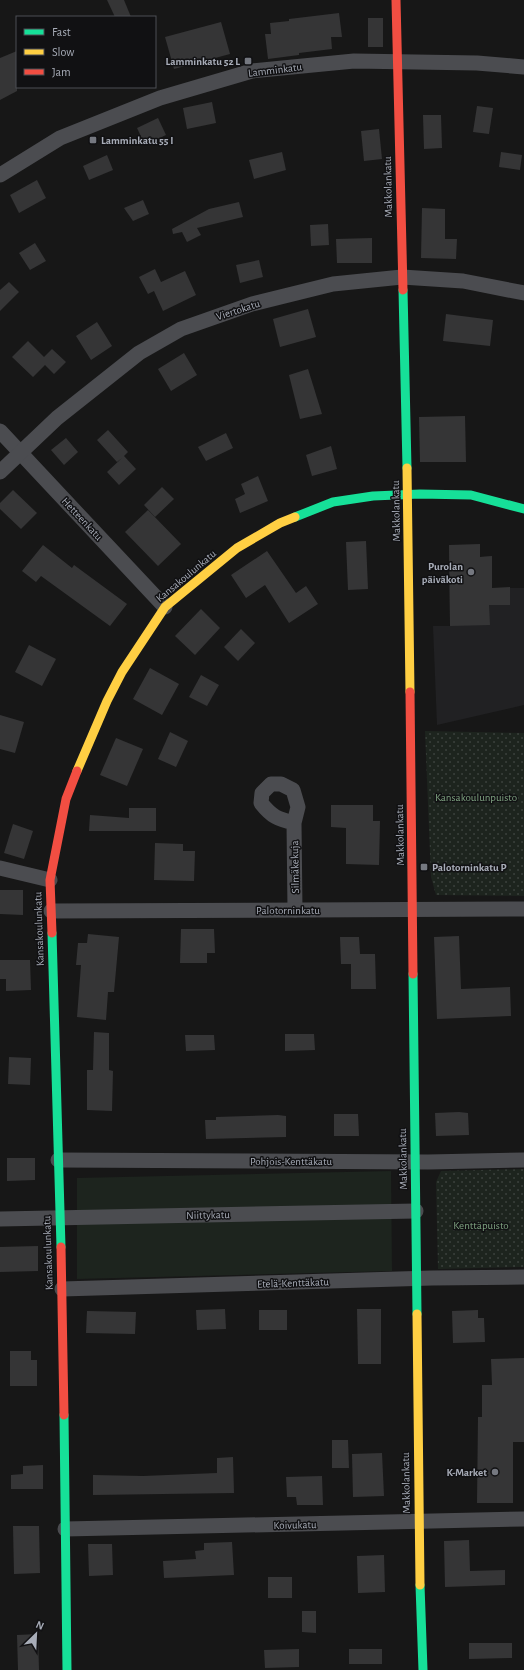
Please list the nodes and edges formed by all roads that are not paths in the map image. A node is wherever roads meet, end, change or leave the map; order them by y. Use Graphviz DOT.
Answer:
graph roads {
  1 [pos="396,0"];
  2 [pos="397,62"];
  3 [pos="524,67"];
  4 [pos="0,175"];
  5 [pos="402,277"];
  6 [pos="524,293"];
  7 [pos="0,431"];
  8 [pos="19,452"];
  9 [pos="0,472"];
  10 [pos="408,495"];
  11 [pos="524,509"];
  12 [pos="164,607"];
  13 [pos="294,823"];
  14 [pos="0,868"];
  15 [pos="50,880"];
  16 [pos="524,909"];
  17 [pos="295,910"];
  18 [pos="413,910"];
  19 [pos="51,911"];
  20 [pos="58,1160"];
  21 [pos="524,1160"];
  22 [pos="414,1161"];
  23 [pos="416,1211"];
  24 [pos="59,1218"];
  25 [pos="0,1219"];
  26 [pos="524,1277"];
  27 [pos="416,1279"];
  28 [pos="62,1289"];
  29 [pos="524,1519"];
  30 [pos="418,1522"];
  31 [pos="65,1530"];
  32 [pos="67,1670"];
  33 [pos="423,1670"];
  1 -- 2 [label="street, Makkolankatu"];
  2 -- 3 [label="street, Lamminkatu"];
  2 -- 4 [label="street, Lamminkatu"];
  2 -- 5 [label="street, Makkolankatu"];
  5 -- 6 [label="street, Viertokatu"];
  5 -- 8 [label="street, Viertokatu"];
  5 -- 10 [label="street, Makkolankatu"];
  7 -- 8 [label="street, Hetteenkatu"];
  8 -- 9 [label="street, Viertokatu"];
  8 -- 12 [label="street, Hetteenkatu"];
  10 -- 11 [label="street, Kansakoulunkatu"];
  10 -- 12 [label="street, Kansakoulunkatu"];
  10 -- 18 [label="street, Makkolankatu"];
  12 -- 15 [label="street, Kansakoulunkatu"];
  13 -- 17 [label="street, Silmäkekuja"];
  14 -- 15 [label="street"];
  15 -- 19 [label="street, Kansakoulunkatu"];
  16 -- 18 [label="street, Palotorninkatu"];
  17 -- 18 [label="street, Palotorninkatu"];
  17 -- 19 [label="street, Palotorninkatu"];
  18 -- 22 [label="street, Makkolankatu"];
  19 -- 20 [label="street, Kansakoulunkatu"];
  20 -- 22 [label="street, Pohjois-Kenttäkatu"];
  20 -- 24 [label="street, Kansakoulunkatu"];
  21 -- 22 [label="street, Pohjois-Kenttäkatu"];
  22 -- 23 [label="street, Makkolankatu"];
  23 -- 24 [label="street, Niittykatu"];
  23 -- 27 [label="street, Makkolankatu"];
  24 -- 25 [label="street, Niittykatu"];
  24 -- 28 [label="street, Kansakoulunkatu"];
  26 -- 27 [label="street, Etelä-Kenttäkatu"];
  27 -- 28 [label="street, Etelä-Kenttäkatu"];
  27 -- 30 [label="street, Makkolankatu"];
  28 -- 31 [label="street, Kansakoulunkatu"];
  29 -- 30 [label="street, Koivukatu"];
  30 -- 31 [label="street, Koivukatu"];
  30 -- 33 [label="street, Makkolankatu"];
  31 -- 32 [label="street, Kansakoulunkatu"];
}
